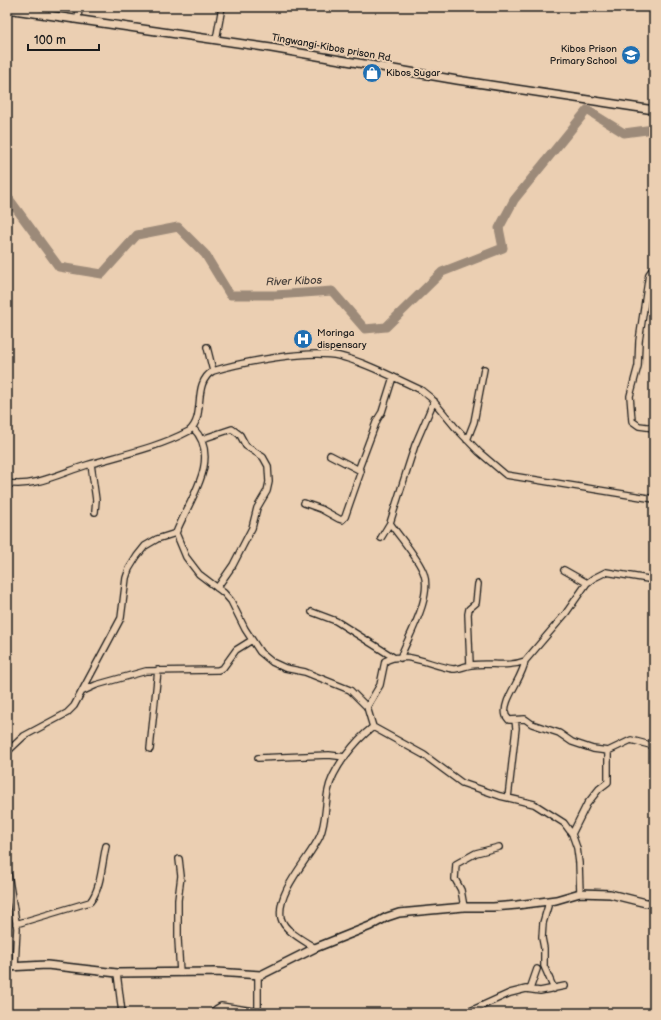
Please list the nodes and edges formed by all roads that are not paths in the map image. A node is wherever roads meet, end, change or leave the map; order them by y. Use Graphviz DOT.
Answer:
graph roads {
  1 [pos="79,7"];
  2 [pos="222,7"];
  3 [pos="7,9"];
  4 [pos="78,19"];
  5 [pos="216,40"];
  6 [pos="654,110"];
  7 [pos="654,267"];
  8 [pos="207,347"];
  9 [pos="484,369"];
  10 [pos="213,371"];
  11 [pos="392,377"];
  12 [pos="434,401"];
  13 [pos="193,428"];
  14 [pos="654,428"];
  15 [pos="202,439"];
  16 [pos="467,440"];
  17 [pos="330,456"];
  18 [pos="91,464"];
  19 [pos="358,468"];
  20 [pos="7,483"];
  21 [pos="654,499"];
  22 [pos="304,503"];
  23 [pos="95,512"];
  24 [pos="390,523"];
  25 [pos="176,533"];
  26 [pos="381,538"];
  27 [pos="564,570"];
  28 [pos="654,580"];
  29 [pos="587,583"];
  30 [pos="478,584"];
  31 [pos="217,588"];
  32 [pos="312,612"];
  33 [pos="252,640"];
  34 [pos="393,657"];
  35 [pos="400,658"];
  36 [pos="525,661"];
  37 [pos="470,665"];
  38 [pos="158,670"];
  39 [pos="83,691"];
  40 [pos="367,707"];
  41 [pos="515,720"];
  42 [pos="373,727"];
  43 [pos="654,746"];
  44 [pos="150,749"];
  45 [pos="608,751"];
  46 [pos="7,752"];
  47 [pos="345,757"];
  48 [pos="258,758"];
  49 [pos="508,798"];
  50 [pos="572,834"];
  51 [pos="106,846"];
  52 [pos="499,847"];
  53 [pos="180,859"];
  54 [pos="7,868"];
  55 [pos="580,893"];
  56 [pos="547,901"];
  57 [pos="654,903"];
  58 [pos="464,907"];
  59 [pos="16,924"];
  60 [pos="315,948"];
  61 [pos="15,966"];
  62 [pos="7,967"];
  63 [pos="537,969"];
  64 [pos="117,973"];
  65 [pos="180,973"];
  66 [pos="258,975"];
  67 [pos="565,986"];
  68 [pos="530,989"];
  69 [pos="554,989"];
  70 [pos="258,1010"];
  71 [pos="122,1013"];
  72 [pos="213,1013"];
  73 [pos="267,1013"];
  74 [pos="468,1013"];
  1 -- 4 [label="street"];
  2 -- 5 [label="street"];
  3 -- 4 [label="street, Tingwangi-Kibos prison Rd."];
  4 -- 5 [label="street, Tingwangi-Kibos prison Rd."];
  5 -- 6 [label="street, Tingwangi-Kibos prison Rd."];
  7 -- 14 [label="street"];
  8 -- 10 [label="street"];
  9 -- 16 [label="street"];
  10 -- 11 [label="street"];
  10 -- 13 [label="street"];
  11 -- 12 [label="street"];
  11 -- 19 [label="street"];
  12 -- 16 [label="street"];
  12 -- 24 [label="street"];
  13 -- 15 [label="street"];
  13 -- 18 [label="street"];
  15 -- 25 [label="street"];
  15 -- 31 [label="street"];
  16 -- 21 [label="street"];
  17 -- 19 [label="street"];
  18 -- 20 [label="street"];
  18 -- 23 [label="street"];
  19 -- 22 [label="street"];
  24 -- 26 [label="street"];
  24 -- 35 [label="street"];
  25 -- 31 [label="street"];
  25 -- 39 [label="street"];
  27 -- 29 [label="street"];
  28 -- 29 [label="street"];
  29 -- 36 [label="street"];
  30 -- 37 [label="street"];
  31 -- 33 [label="street"];
  32 -- 34 [label="street"];
  33 -- 38 [label="street"];
  33 -- 40 [label="street"];
  34 -- 35 [label="street"];
  34 -- 40 [label="street"];
  35 -- 37 [label="street"];
  36 -- 37 [label="street"];
  36 -- 41 [label="street"];
  38 -- 39 [label="street"];
  38 -- 44 [label="street"];
  39 -- 46 [label="street"];
  40 -- 42 [label="street"];
  41 -- 45 [label="street"];
  41 -- 49 [label="street"];
  42 -- 47 [label="street"];
  42 -- 49 [label="street"];
  43 -- 45 [label="street"];
  45 -- 50 [label="street"];
  47 -- 48 [label="street"];
  47 -- 60 [label="street"];
  49 -- 50 [label="street"];
  50 -- 55 [label="street"];
  51 -- 59 [label="street"];
  52 -- 58 [label="street"];
  53 -- 65 [label="street"];
  54 -- 59 [label="street"];
  55 -- 56 [label="street"];
  55 -- 57 [label="street"];
  56 -- 58 [label="street"];
  56 -- 69 [label="street"];
  58 -- 60 [label="street"];
  59 -- 61 [label="street"];
  60 -- 66 [label="street"];
  61 -- 62 [label="street"];
  61 -- 64 [label="street"];
  63 -- 68 [label="street"];
  64 -- 65 [label="street"];
  64 -- 71 [label="street"];
  65 -- 66 [label="street"];
  66 -- 70 [label="street"];
  67 -- 69 [label="street"];
  68 -- 69 [label="street"];
  68 -- 74 [label="street"];
  70 -- 72 [label="street"];
  70 -- 73 [label="street"];
}
